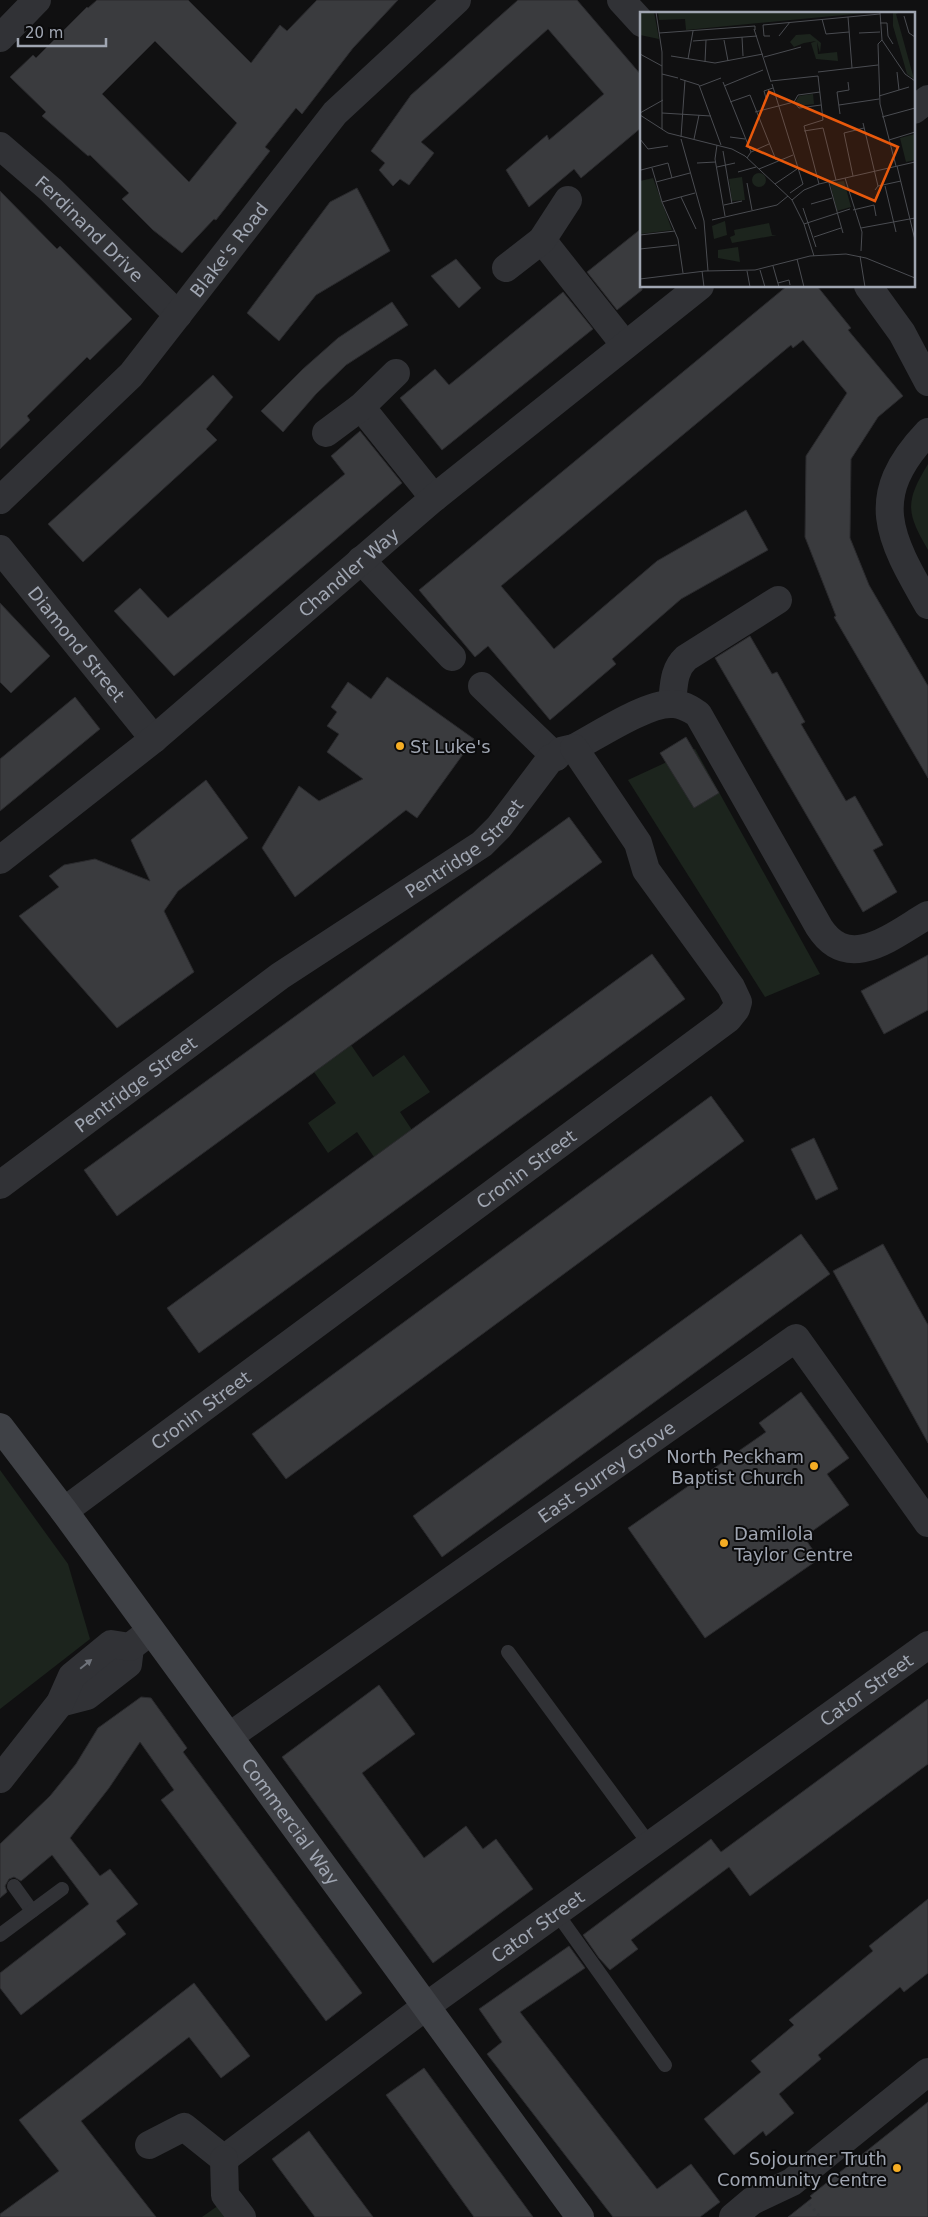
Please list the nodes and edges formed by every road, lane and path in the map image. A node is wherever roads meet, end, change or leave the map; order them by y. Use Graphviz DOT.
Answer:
graph roads {
  1 [pos="37,0"];
  2 [pos="457,0"];
  3 [pos="621,0"];
  4 [pos="640,21"];
  5 [pos="0,38"];
  6 [pos="928,99"];
  7 [pos="916,108"];
  8 [pos="0,146"];
  9 [pos="568,200"];
  10 [pos="542,240"];
  11 [pos="506,268"];
  12 [pos="697,288"];
  13 [pos="870,288"];
  14 [pos="178,315"];
  15 [pos="625,345"];
  16 [pos="396,373"];
  17 [pos="928,382"];
  18 [pos="361,407"];
  19 [pos="928,432"];
  20 [pos="326,433"];
  21 [pos="434,498"];
  22 [pos="0,500"];
  23 [pos="0,549"];
  24 [pos="361,560"];
  25 [pos="778,600"];
  26 [pos="928,605"];
  27 [pos="452,658"];
  28 [pos="482,686"];
  29 [pos="672,704"];
  30 [pos="154,740"];
  31 [pos="565,753"];
  32 [pos="0,860"];
  33 [pos="928,915"];
  34 [pos="0,1185"];
  35 [pos="0,1427"];
  36 [pos="64,1511"];
  37 [pos="928,1523"];
  38 [pos="151,1631"];
  39 [pos="928,1645"];
  40 [pos="508,1652"];
  41 [pos="230,1736"];
  42 [pos="0,1779"];
  43 [pos="650,1845"];
  44 [pos="14,1886"];
  45 [pos="62,1889"];
  46 [pos="32,1911"];
  47 [pos="556,1912"];
  48 [pos="0,1935"];
  49 [pos="425,2007"];
  50 [pos="666,2065"];
  51 [pos="928,2072"];
  52 [pos="149,2145"];
  53 [pos="224,2159"];
  54 [pos="242,2217"];
  55 [pos="580,2217"];
  56 [pos="733,2217"];
  1 -- 5 [label="street"];
  2 -- 14 [label="street, Blake's Road"];
  3 -- 4 [label="street"];
  6 -- 7 [label="street"];
  8 -- 14 [label="street, Ferdinand Drive"];
  9 -- 10 [label="street"];
  10 -- 11 [label="street"];
  10 -- 15 [label="street"];
  12 -- 15 [label="street, Chandler Way"];
  13 -- 17 [label="street"];
  14 -- 22 [label="street, Blake's Road"];
  15 -- 21 [label="street, Chandler Way"];
  16 -- 18 [label="street"];
  18 -- 20 [label="street"];
  18 -- 21 [label="street"];
  19 -- 26 [label="street"];
  21 -- 24 [label="street, Chandler Way"];
  23 -- 30 [label="street, Diamond Street"];
  24 -- 27 [label="street"];
  24 -- 30 [label="street, Chandler Way"];
  25 -- 29 [label="street"];
  28 -- 31 [label="street"];
  29 -- 31 [label="street, Pentridge Street"];
  29 -- 33 [label="street"];
  30 -- 32 [label="street, Chandler Way"];
  31 -- 34 [label="street, Pentridge Street"];
  31 -- 36 [label="street, Cronin Street"];
  35 -- 36 [label="street, Commercial Way"];
  36 -- 38 [label="street, Commercial Way"];
  37 -- 41 [label="street, East Surrey Grove"];
  38 -- 41 [label="street, Commercial Way"];
  38 -- 42 [label="street"];
  39 -- 43 [label="street, Cator Street"];
  40 -- 43 [label="lane"];
  41 -- 49 [label="street, Commercial Way"];
  43 -- 47 [label="street, Cator Street"];
  44 -- 46 [label="lane"];
  45 -- 46 [label="lane"];
  46 -- 48 [label="lane"];
  47 -- 49 [label="street, Cator Street"];
  47 -- 50 [label="lane"];
  49 -- 53 [label="street, Cator Street"];
  49 -- 55 [label="street, Commercial Way"];
  51 -- 56 [label="street"];
  52 -- 53 [label="street"];
  53 -- 54 [label="street"];
}
